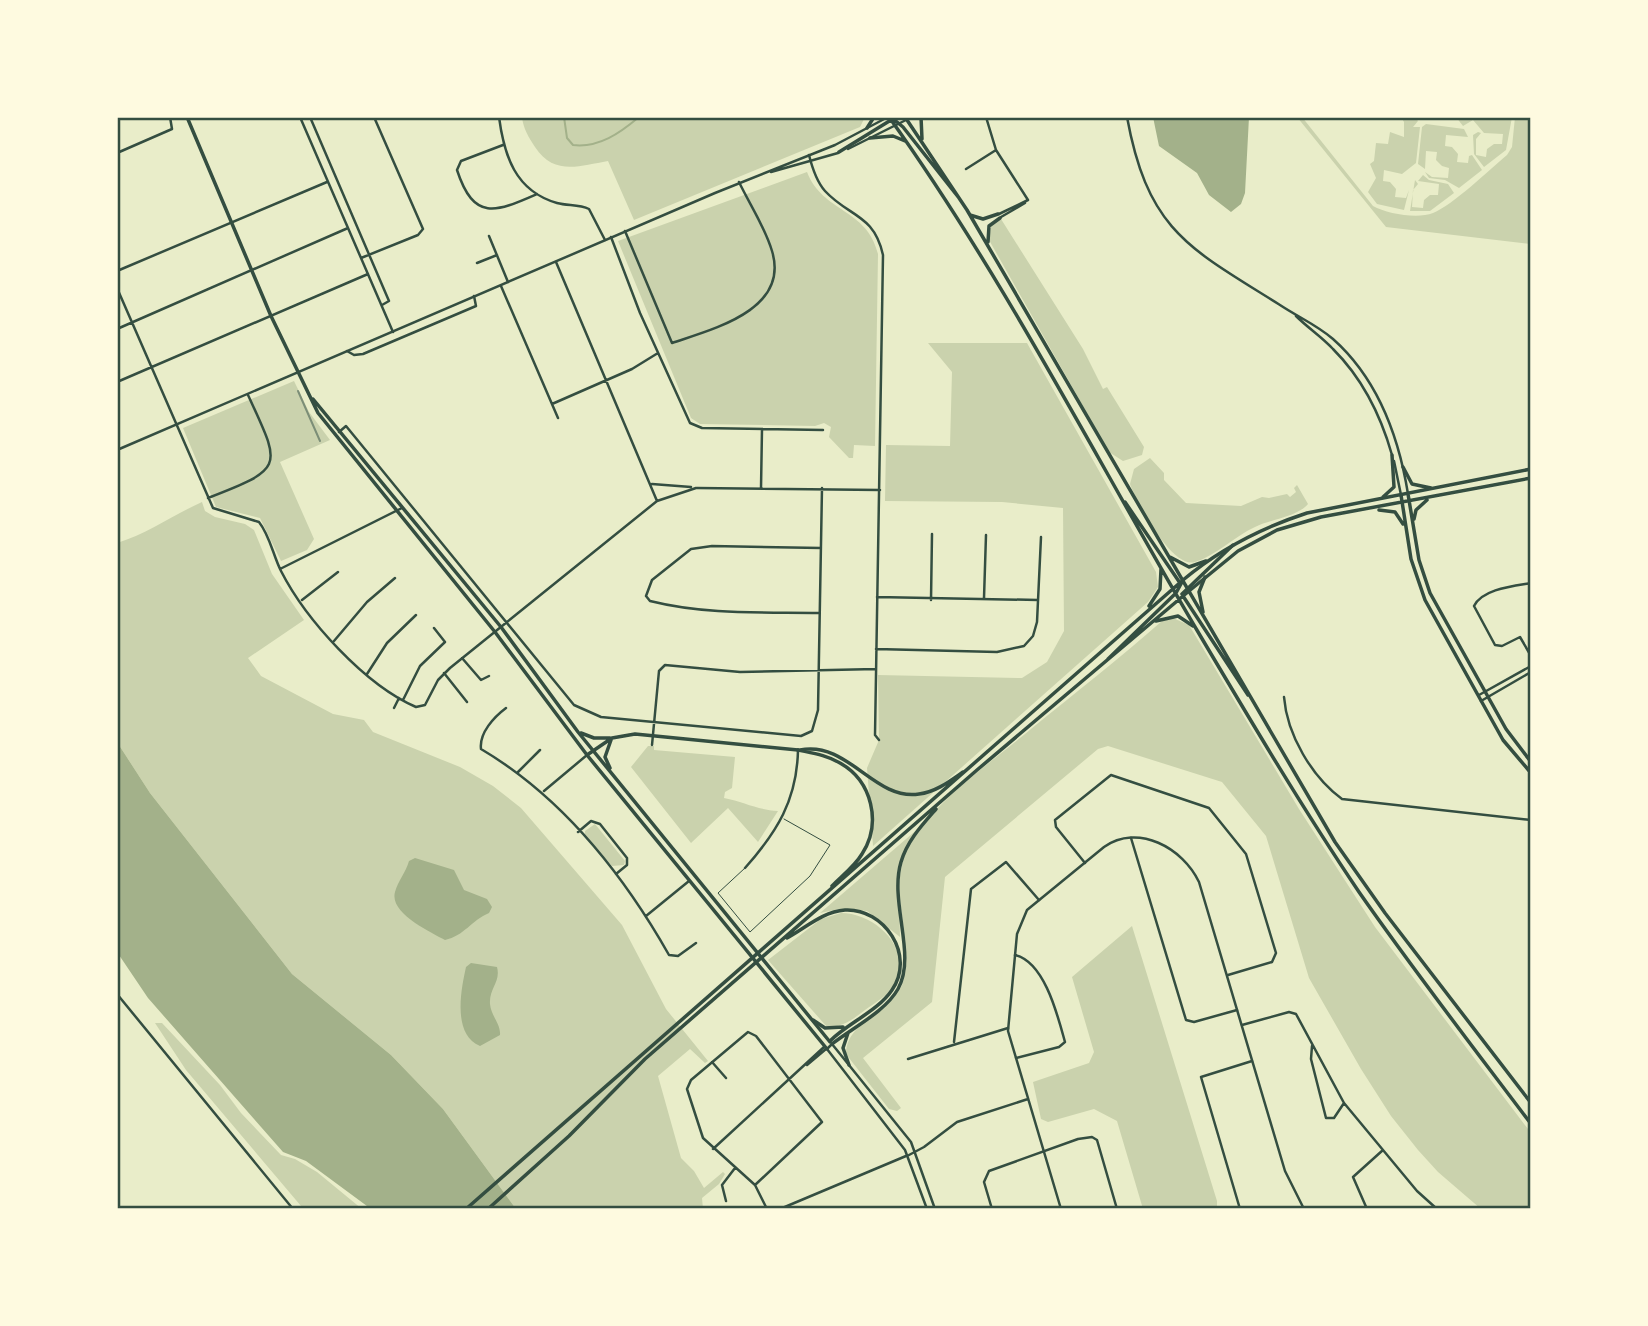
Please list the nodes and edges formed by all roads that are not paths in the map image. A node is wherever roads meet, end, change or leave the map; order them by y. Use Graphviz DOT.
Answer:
graph roads {
  1 [pos="170,117"];
  2 [pos="187,117"];
  3 [pos="300,117"];
  4 [pos="310,117"];
  5 [pos="374,117"];
  6 [pos="499,117"];
  7 [pos="874,117"];
  8 [pos="921,117"];
  9 [pos="986,117"];
  10 [pos="1127,117"];
  11 [pos="898,119"];
  12 [pos="867,128"];
  13 [pos="870,138"];
  14 [pos="924,144"];
  15 [pos="503,145"];
  16 [pos="911,147"];
  17 [pos="996,150"];
  18 [pos="839,152"];
  19 [pos="117,153"];
  20 [pos="809,154"];
  21 [pos="811,162"];
  22 [pos="966,169"];
  23 [pos="761,174"];
  24 [pos="327,182"];
  25 [pos="739,182"];
  26 [pos="537,194"];
  27 [pos="961,199"];
  28 [pos="970,215"];
  29 [pos="999,216"];
  30 [pos="233,223"];
  31 [pos="348,228"];
  32 [pos="625,231"];
  33 [pos="489,236"];
  34 [pos="611,237"];
  35 [pos="605,240"];
  36 [pos="369,255"];
  37 [pos="497,255"];
  38 [pos="994,256"];
  39 [pos="361,258"];
  40 [pos="555,261"];
  41 [pos="477,263"];
  42 [pos="252,270"];
  43 [pos="117,271"];
  44 [pos="368,274"];
  45 [pos="508,282"];
  46 [pos="501,285"];
  47 [pos="117,288"];
  48 [pos="474,296"];
  49 [pos="382,305"];
  50 [pos="1293,314"];
  51 [pos="271,316"];
  52 [pos="132,323"];
  53 [pos="117,329"];
  54 [pos="393,332"];
  55 [pos="347,351"];
  56 [pos="658,354"];
  57 [pos="152,369"];
  58 [pos="297,372"];
  59 [pos="605,381"];
  60 [pos="117,382"];
  61 [pos="248,394"];
  62 [pos="311,397"];
  63 [pos="552,404"];
  64 [pos="558,418"];
  65 [pos="176,425"];
  66 [pos="762,429"];
  67 [pos="341,430"];
  68 [pos="823,430"];
  69 [pos="335,436"];
  70 [pos="117,450"];
  71 [pos="1392,455"];
  72 [pos="1403,467"];
  73 [pos="1531,469"];
  74 [pos="1531,478"];
  75 [pos="651,484"];
  76 [pos="696,488"];
  77 [pos="761,488"];
  78 [pos="822,488"];
  79 [pos="1437,489"];
  80 [pos="880,490"];
  81 [pos="1408,494"];
  82 [pos="1401,495"];
  83 [pos="208,498"];
  84 [pos="1121,499"];
  85 [pos="1380,499"];
  86 [pos="1429,499"];
  87 [pos="657,501"];
  88 [pos="1409,502"];
  89 [pos="1402,503"];
  90 [pos="403,507"];
  91 [pos="1370,510"];
  92 [pos="396,512"];
  93 [pos="1405,527"];
  94 [pos="932,534"];
  95 [pos="986,535"];
  96 [pos="1415,535"];
  97 [pos="1041,537"];
  98 [pos="1233,545"];
  99 [pos="821,548"];
  100 [pos="1167,554"];
  101 [pos="1206,561"];
  102 [pos="1161,566"];
  103 [pos="280,569"];
  104 [pos="338,572"];
  105 [pos="1205,577"];
  106 [pos="395,579"];
  107 [pos="1181,582"];
  108 [pos="1531,583"];
  109 [pos="1187,589"];
  110 [pos="1179,594"];
  111 [pos="877,597"];
  112 [pos="984,598"];
  113 [pos="931,600"];
  114 [pos="1038,600"];
  115 [pos="301,601"];
  116 [pos="820,613"];
  117 [pos="1144,614"];
  118 [pos="416,615"];
  119 [pos="1204,617"];
  120 [pos="506,623"];
  121 [pos="1148,626"];
  122 [pos="501,627"];
  123 [pos="434,628"];
  124 [pos="495,632"];
  125 [pos="1199,634"];
  126 [pos="333,642"];
  127 [pos="876,649"];
  128 [pos="1531,656"];
  129 [pos="462,659"];
  130 [pos="1531,666"];
  131 [pos="876,669"];
  132 [pos="819,670"];
  133 [pos="1099,670"];
  134 [pos="1531,672"];
  135 [pos="444,673"];
  136 [pos="366,675"];
  137 [pos="489,676"];
  138 [pos="1485,692"];
  139 [pos="1249,696"];
  140 [pos="1478,696"];
  141 [pos="1284,697"];
  142 [pos="1488,697"];
  143 [pos="401,699"];
  144 [pos="1481,701"];
  145 [pos="467,702"];
  146 [pos="394,708"];
  147 [pos="506,708"];
  148 [pos="653,722"];
  149 [pos="578,732"];
  150 [pos="653,735"];
  151 [pos="612,738"];
  152 [pos="879,740"];
  153 [pos="652,745"];
  154 [pos="540,750"];
  155 [pos="798,750"];
  156 [pos="594,751"];
  157 [pos="587,755"];
  158 [pos="1531,762"];
  159 [pos="976,763"];
  160 [pos="519,772"];
  161 [pos="611,772"];
  162 [pos="1531,773"];
  163 [pos="952,791"];
  164 [pos="543,792"];
  165 [pos="784,819"];
  166 [pos="1531,821"];
  167 [pos="578,832"];
  168 [pos="1131,838"];
  169 [pos="1085,863"];
  170 [pos="745,868"];
  171 [pos="616,874"];
  172 [pos="689,881"];
  173 [pos="1039,900"];
  174 [pos="808,909"];
  175 [pos="646,916"];
  176 [pos="696,943"];
  177 [pos="779,943"];
  178 [pos="1015,955"];
  179 [pos="1227,975"];
  180 [pos="117,994"];
  181 [pos="1237,1010"];
  182 [pos="813,1020"];
  183 [pos="1242,1025"];
  184 [pos="1008,1028"];
  185 [pos="847,1029"];
  186 [pos="954,1042"];
  187 [pos="831,1043"];
  188 [pos="1312,1046"];
  189 [pos="825,1047"];
  190 [pos="1016,1058"];
  191 [pos="908,1059"];
  192 [pos="1252,1061"];
  193 [pos="712,1062"];
  194 [pos="849,1065"];
  195 [pos="726,1078"];
  196 [pos="790,1079"];
  197 [pos="1028,1099"];
  198 [pos="1345,1103"];
  199 [pos="1531,1103"];
  200 [pos="1531,1124"];
  201 [pos="713,1149"];
  202 [pos="1383,1150"];
  203 [pos="916,1151"];
  204 [pos="1043,1152"];
  205 [pos="909,1155"];
  206 [pos="735,1168"];
  207 [pos="755,1185"];
  208 [pos="726,1201"];
  209 [pos="293,1209"];
  210 [pos="466,1209"];
  211 [pos="488,1209"];
  212 [pos="767,1209"];
  213 [pos="780,1209"];
  214 [pos="927,1209"];
  215 [pos="935,1209"];
  216 [pos="992,1209"];
  217 [pos="1061,1209"];
  218 [pos="1117,1209"];
  219 [pos="1240,1209"];
  220 [pos="1304,1209"];
  221 [pos="1367,1209"];
  222 [pos="1437,1209"];
  1 -- 19 [label="street"];
  2 -- 30 [label="main road"];
  3 -- 24 [label="street"];
  4 -- 36 [label="street"];
  5 -- 36 [label="street"];
  6 -- 15 [label="street"];
  7 -- 12 [label="main road"];
  8 -- 14 [label="main road"];
  9 -- 17 [label="street"];
  10 -- 50 [label="street"];
  11 -- 12 [label="street"];
  11 -- 13 [label="street"];
  11 -- 14 [label="main road"];
  11 -- 16 [label="main road"];
  11 -- 18 [label="main road"];
  11 -- 27 [label="main road"];
  12 -- 20 [label="street"];
  13 -- 16 [label="main road"];
  13 -- 18 [label="street"];
  14 -- 27 [label="main road"];
  15 -- 26 [label="street"];
  15 -- 26 [label="street"];
  16 -- 84 [label="main road"];
  17 -- 22 [label="street"];
  17 -- 29 [label="street"];
  18 -- 21 [label="street"];
  20 -- 21 [label="street"];
  20 -- 23 [label="street"];
  21 -- 23 [label="street"];
  21 -- 80 [label="street"];
  23 -- 25 [label="street"];
  24 -- 30 [label="street"];
  24 -- 31 [label="street"];
  25 -- 32 [label="street"];
  25 -- 32 [label="street"];
  26 -- 35 [label="street"];
  27 -- 28 [label="main road"];
  28 -- 29 [label="main road"];
  28 -- 38 [label="main road"];
  29 -- 38 [label="main road"];
  30 -- 42 [label="main road"];
  30 -- 43 [label="street"];
  31 -- 39 [label="street"];
  31 -- 42 [label="street"];
  32 -- 34 [label="street"];
  33 -- 37 [label="street"];
  34 -- 35 [label="street"];
  34 -- 56 [label="street"];
  35 -- 40 [label="street"];
  36 -- 39 [label="street"];
  36 -- 49 [label="street"];
  37 -- 41 [label="street"];
  37 -- 45 [label="street"];
  38 -- 100 [label="main road"];
  39 -- 44 [label="street"];
  40 -- 45 [label="street"];
  40 -- 59 [label="street"];
  42 -- 51 [label="main road"];
  42 -- 52 [label="street"];
  44 -- 49 [label="street"];
  44 -- 51 [label="street"];
  45 -- 46 [label="street"];
  46 -- 48 [label="street"];
  46 -- 63 [label="street"];
  47 -- 52 [label="street"];
  48 -- 54 [label="street"];
  48 -- 55 [label="street"];
  49 -- 54 [label="street"];
  50 -- 71 [label="street"];
  50 -- 72 [label="street"];
  51 -- 57 [label="street"];
  51 -- 58 [label="main road"];
  52 -- 53 [label="street"];
  52 -- 57 [label="street"];
  54 -- 55 [label="street"];
  55 -- 58 [label="street"];
  56 -- 59 [label="street"];
  56 -- 66 [label="street"];
  57 -- 60 [label="street"];
  57 -- 65 [label="street"];
  58 -- 61 [label="street"];
  58 -- 62 [label="main road"];
  59 -- 63 [label="street"];
  59 -- 75 [label="street"];
  61 -- 65 [label="street"];
  61 -- 83 [label="street"];
  62 -- 67 [label="main road"];
  62 -- 69 [label="main road"];
  63 -- 64 [label="street"];
  65 -- 70 [label="street"];
  65 -- 83 [label="street"];
  66 -- 68 [label="street"];
  66 -- 77 [label="street"];
  67 -- 69 [label="street"];
  67 -- 90 [label="main road"];
  67 -- 120 [label="street"];
  69 -- 92 [label="main road"];
  71 -- 82 [label="street"];
  71 -- 85 [label="main road"];
  72 -- 79 [label="main road"];
  72 -- 81 [label="street"];
  73 -- 79 [label="main road"];
  74 -- 86 [label="main road"];
  75 -- 76 [label="street"];
  75 -- 87 [label="street"];
  76 -- 77 [label="street"];
  76 -- 87 [label="street"];
  77 -- 78 [label="street"];
  78 -- 80 [label="street"];
  78 -- 99 [label="street"];
  79 -- 81 [label="main road"];
  80 -- 111 [label="street"];
  81 -- 82 [label="main road"];
  81 -- 88 [label="main road"];
  82 -- 85 [label="main road"];
  82 -- 89 [label="main road"];
  83 -- 103 [label="street"];
  84 -- 102 [label="main road"];
  84 -- 107 [label="main road"];
  85 -- 98 [label="main road"];
  86 -- 88 [label="main road"];
  86 -- 96 [label="main road"];
  87 -- 120 [label="street"];
  88 -- 89 [label="main road"];
  88 -- 96 [label="main road"];
  89 -- 91 [label="main road"];
  89 -- 93 [label="main road"];
  90 -- 92 [label="street"];
  90 -- 122 [label="main road"];
  91 -- 93 [label="main road"];
  91 -- 105 [label="main road"];
  92 -- 103 [label="street"];
  92 -- 124 [label="main road"];
  93 -- 140 [label="main road"];
  94 -- 113 [label="street"];
  95 -- 112 [label="street"];
  96 -- 138 [label="main road"];
  97 -- 114 [label="street"];
  98 -- 101 [label="main road"];
  98 -- 109 [label="main road"];
  99 -- 116 [label="street"];
  99 -- 116 [label="street"];
  100 -- 101 [label="main road"];
  100 -- 107 [label="main road"];
  101 -- 107 [label="main road"];
  102 -- 110 [label="main road"];
  102 -- 117 [label="main road"];
  103 -- 115 [label="street"];
  104 -- 115 [label="street"];
  105 -- 109 [label="main road"];
  105 -- 119 [label="main road"];
  106 -- 126 [label="street"];
  107 -- 109 [label="main road"];
  107 -- 110 [label="main road"];
  108 -- 128 [label="street"];
  109 -- 110 [label="main road"];
  109 -- 119 [label="main road"];
  110 -- 117 [label="main road"];
  110 -- 121 [label="main road"];
  110 -- 125 [label="main road"];
  110 -- 133 [label="main road"];
  110 -- 139 [label="main road"];
  111 -- 113 [label="street"];
  111 -- 127 [label="street"];
  112 -- 113 [label="street"];
  112 -- 114 [label="street"];
  114 -- 127 [label="street"];
  115 -- 126 [label="street"];
  116 -- 132 [label="street"];
  117 -- 159 [label="main road"];
  118 -- 136 [label="street"];
  119 -- 139 [label="main road"];
  120 -- 122 [label="street"];
  120 -- 148 [label="street"];
  121 -- 125 [label="main road"];
  121 -- 133 [label="main road"];
  122 -- 124 [label="street"];
  122 -- 149 [label="main road"];
  123 -- 143 [label="street"];
  124 -- 129 [label="street"];
  124 -- 157 [label="main road"];
  125 -- 200 [label="main road"];
  126 -- 136 [label="street"];
  127 -- 131 [label="street"];
  129 -- 135 [label="street"];
  129 -- 137 [label="street"];
  130 -- 138 [label="street"];
  131 -- 132 [label="street"];
  131 -- 152 [label="street"];
  132 -- 148 [label="street"];
  132 -- 148 [label="street"];
  133 -- 163 [label="main road"];
  134 -- 142 [label="street"];
  135 -- 143 [label="street"];
  135 -- 145 [label="street"];
  136 -- 143 [label="street"];
  138 -- 140 [label="street"];
  138 -- 142 [label="main road"];
  139 -- 199 [label="main road"];
  140 -- 144 [label="main road"];
  141 -- 166 [label="street"];
  142 -- 144 [label="street"];
  142 -- 158 [label="main road"];
  143 -- 146 [label="street"];
  144 -- 162 [label="main road"];
  147 -- 160 [label="street"];
  148 -- 150 [label="street"];
  149 -- 151 [label="main road"];
  149 -- 156 [label="main road"];
  150 -- 151 [label="main road"];
  150 -- 153 [label="street"];
  150 -- 155 [label="main road"];
  151 -- 156 [label="main road"];
  151 -- 161 [label="main road"];
  154 -- 160 [label="street"];
  155 -- 159 [label="main road"];
  155 -- 165 [label="street"];
  155 -- 174 [label="main road"];
  156 -- 157 [label="main road"];
  156 -- 161 [label="main road"];
  157 -- 164 [label="street"];
  157 -- 172 [label="main road"];
  159 -- 174 [label="main road"];
  160 -- 164 [label="street"];
  161 -- 182 [label="main road"];
  163 -- 177 [label="main road"];
  163 -- 185 [label="main road"];
  164 -- 167 [label="street"];
  165 -- 170 [label="street"];
  165 -- 170 [label="lane"];
  167 -- 171 [label="street"];
  167 -- 171 [label="street"];
  168 -- 169 [label="street"];
  168 -- 179 [label="street"];
  168 -- 181 [label="street"];
  169 -- 173 [label="street"];
  169 -- 179 [label="street"];
  171 -- 175 [label="street"];
  172 -- 175 [label="street"];
  172 -- 189 [label="main road"];
  173 -- 178 [label="street"];
  173 -- 186 [label="street"];
  174 -- 210 [label="main road"];
  175 -- 176 [label="street"];
  177 -- 185 [label="main road"];
  177 -- 211 [label="main road"];
  178 -- 184 [label="street"];
  178 -- 190 [label="street"];
  179 -- 181 [label="street"];
  180 -- 209 [label="street"];
  181 -- 183 [label="street"];
  182 -- 185 [label="main road"];
  182 -- 187 [label="main road"];
  183 -- 188 [label="street"];
  183 -- 192 [label="street"];
  184 -- 186 [label="street"];
  184 -- 190 [label="street"];
  185 -- 187 [label="main road"];
  185 -- 194 [label="main road"];
  186 -- 191 [label="street"];
  187 -- 189 [label="street"];
  187 -- 194 [label="street"];
  188 -- 198 [label="street"];
  188 -- 198 [label="street"];
  189 -- 196 [label="street"];
  189 -- 205 [label="street"];
  190 -- 197 [label="street"];
  192 -- 219 [label="street"];
  192 -- 220 [label="street"];
  193 -- 195 [label="street"];
  193 -- 196 [label="street"];
  193 -- 201 [label="street"];
  194 -- 203 [label="street"];
  196 -- 201 [label="street"];
  196 -- 207 [label="street"];
  197 -- 203 [label="street"];
  197 -- 204 [label="street"];
  198 -- 202 [label="street"];
  201 -- 206 [label="street"];
  202 -- 221 [label="street"];
  202 -- 222 [label="street"];
  203 -- 205 [label="street"];
  203 -- 215 [label="street"];
  204 -- 216 [label="street"];
  204 -- 217 [label="street"];
  204 -- 218 [label="street"];
  205 -- 213 [label="street"];
  205 -- 214 [label="street"];
  206 -- 207 [label="street"];
  206 -- 208 [label="street"];
  207 -- 212 [label="street"];
}
